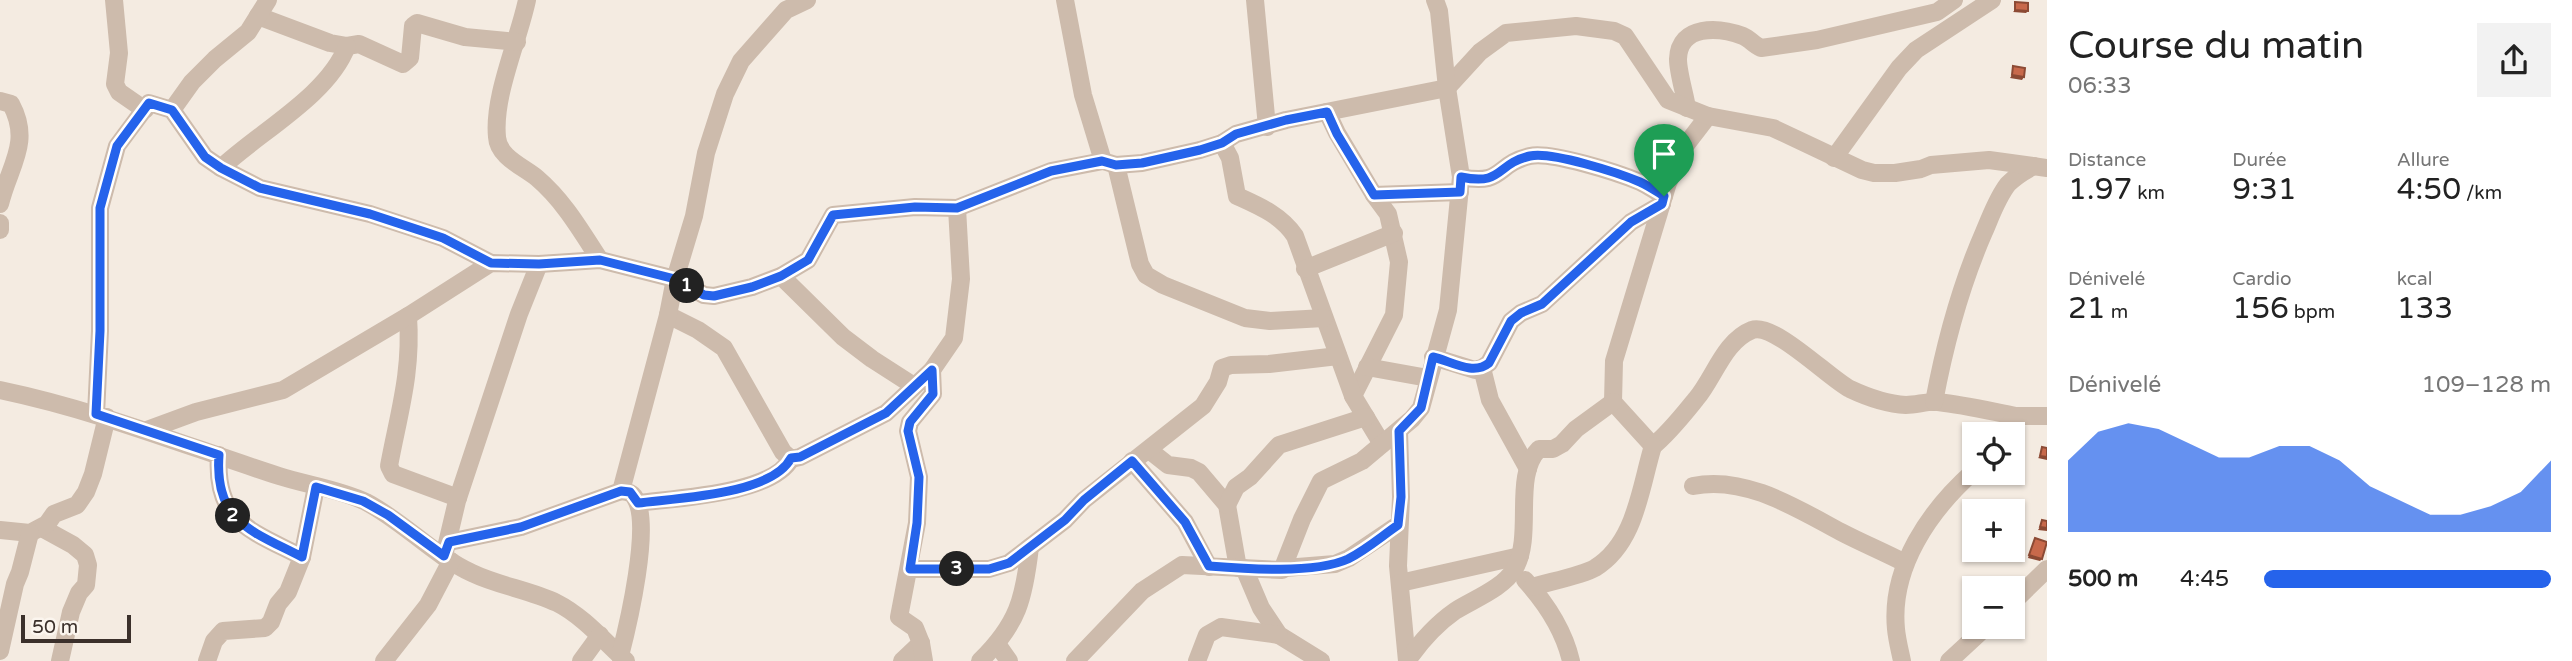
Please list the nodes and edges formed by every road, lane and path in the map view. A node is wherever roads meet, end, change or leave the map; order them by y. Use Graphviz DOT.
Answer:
graph roads {
  1 [pos="114,0"];
  2 [pos="268,0"];
  3 [pos="527,0"];
  4 [pos="807,0"];
  5 [pos="1065,0"];
  6 [pos="1255,0"];
  7 [pos="1435,0"];
  8 [pos="1954,0"];
  9 [pos="1992,0"];
  10 [pos="258,16"];
  11 [pos="517,42"];
  12 [pos="347,46"];
  13 [pos="1447,88"];
  14 [pos="0,101"];
  15 [pos="1687,108"];
  16 [pos="145,110"];
  17 [pos="172,110"];
  18 [pos="1327,112"];
  19 [pos="1708,116"];
  20 [pos="1268,127"];
  21 [pos="1222,143"];
  22 [pos="1834,158"];
  23 [pos="1109,163"];
  24 [pos="2041,167"];
  25 [pos="221,168"];
  26 [pos="1460,184"];
  27 [pos="1374,195"];
  28 [pos="1663,200"];
  29 [pos="0,204"];
  30 [pos="957,208"];
  31 [pos="0,223"];
  32 [pos="0,230"];
  33 [pos="1394,233"];
  34 [pos="600,260"];
  35 [pos="491,263"];
  36 [pos="539,264"];
  37 [pos="1305,269"];
  38 [pos="781,276"];
  39 [pos="675,279"];
  40 [pos="668,315"];
  41 [pos="408,316"];
  42 [pos="1324,318"];
  43 [pos="1338,356"];
  44 [pos="1433,357"];
  45 [pos="1367,367"];
  46 [pos="1482,368"];
  47 [pos="932,370"];
  48 [pos="1428,378"];
  49 [pos="914,386"];
  50 [pos="0,390"];
  51 [pos="1353,396"];
  52 [pos="1613,402"];
  53 [pos="1934,402"];
  54 [pos="101,416"];
  55 [pos="2016,416"];
  56 [pos="2047,416"];
  57 [pos="1366,417"];
  58 [pos="2011,422"];
  59 [pos="147,430"];
  60 [pos="1399,431"];
  61 [pos="1382,444"];
  62 [pos="1653,446"];
  63 [pos="1149,450"];
  64 [pos="219,455"];
  65 [pos="791,458"];
  66 [pos="1132,461"];
  67 [pos="1528,469"];
  68 [pos="1962,482"];
  69 [pos="1693,486"];
  70 [pos="316,487"];
  71 [pos="621,491"];
  72 [pos="458,498"];
  73 [pos="638,503"];
  74 [pos="1227,505"];
  75 [pos="1398,525"];
  76 [pos="0,530"];
  77 [pos="36,530"];
  78 [pos="1030,547"];
  79 [pos="448,553"];
  80 [pos="302,557"];
  81 [pos="1518,562"];
  82 [pos="1905,563"];
  83 [pos="1209,566"];
  84 [pos="1241,568"];
  85 [pos="1285,568"];
  86 [pos="910,569"];
  87 [pos="2047,569"];
  88 [pos="1400,583"];
  89 [pos="1532,587"];
  90 [pos="2025,590"];
  91 [pos="600,635"];
  92 [pos="1279,635"];
  93 [pos="1973,639"];
  94 [pos="997,644"];
  95 [pos="0,651"];
  96 [pos="923,652"];
  97 [pos="623,658"];
  98 [pos="60,661"];
  99 [pos="207,661"];
  100 [pos="384,661"];
  101 [pos="581,661"];
  102 [pos="902,661"];
  103 [pos="980,661"];
  104 [pos="1009,661"];
  105 [pos="1075,661"];
  106 [pos="1197,661"];
  107 [pos="1321,661"];
  108 [pos="1571,661"];
  109 [pos="1902,661"];
  110 [pos="1949,661"];
  1 -- 16 [label="street"];
  2 -- 10 [label="street"];
  3 -- 11 [label="street"];
  4 -- 39 [label="street"];
  5 -- 23 [label="street"];
  6 -- 20 [label="street"];
  7 -- 13 [label="street"];
  8 -- 15 [label="street"];
  9 -- 22 [label="street"];
  10 -- 12 [label="street"];
  10 -- 17 [label="street"];
  11 -- 12 [label="street"];
  11 -- 34 [label="street"];
  12 -- 25 [label="street"];
  13 -- 15 [label="street"];
  13 -- 18 [label="street"];
  13 -- 26 [label="street"];
  14 -- 29 [label="street"];
  15 -- 19 [label="street"];
  16 -- 17 [label="street"];
  16 -- 54 [label="street"];
  17 -- 25 [label="street"];
  18 -- 20 [label="street"];
  18 -- 27 [label="street"];
  19 -- 22 [label="street"];
  19 -- 28 [label="street"];
  20 -- 21 [label="street"];
  21 -- 23 [label="street"];
  21 -- 37 [label="street"];
  22 -- 24 [label="street"];
  23 -- 30 [label="street"];
  23 -- 42 [label="street"];
  24 -- 53 [label="street"];
  25 -- 35 [label="street"];
  26 -- 27 [label="street"];
  26 -- 28 [label="street"];
  26 -- 44 [label="street"];
  27 -- 33 [label="street"];
  28 -- 46 [label="street"];
  28 -- 52 [label="street"];
  30 -- 38 [label="street"];
  30 -- 47 [label="street"];
  31 -- 32 [label="street"];
  33 -- 37 [label="street"];
  33 -- 45 [label="street"];
  34 -- 36 [label="street"];
  34 -- 39 [label="street"];
  35 -- 36 [label="street"];
  35 -- 41 [label="street"];
  36 -- 72 [label="street"];
  37 -- 42 [label="street"];
  38 -- 39 [label="street"];
  38 -- 49 [label="street"];
  39 -- 40 [label="street"];
  40 -- 65 [label="street"];
  40 -- 71 [label="street"];
  41 -- 59 [label="street"];
  41 -- 72 [label="street"];
  42 -- 43 [label="street"];
  43 -- 51 [label="street"];
  43 -- 63 [label="street"];
  44 -- 46 [label="street"];
  44 -- 48 [label="street"];
  45 -- 48 [label="street"];
  45 -- 51 [label="street"];
  46 -- 67 [label="street"];
  47 -- 49 [label="street"];
  47 -- 86 [label="street"];
  48 -- 60 [label="street"];
  49 -- 65 [label="street"];
  50 -- 54 [label="street"];
  51 -- 57 [label="street"];
  52 -- 62 [label="street"];
  52 -- 67 [label="street"];
  53 -- 55 [label="street"];
  53 -- 62 [label="street"];
  54 -- 59 [label="street"];
  54 -- 77 [label="street"];
  55 -- 56 [label="street"];
  55 -- 58 [label="street"];
  57 -- 61 [label="street"];
  57 -- 74 [label="street"];
  59 -- 64 [label="street"];
  60 -- 61 [label="street"];
  60 -- 75 [label="street"];
  61 -- 85 [label="street"];
  62 -- 89 [label="street"];
  63 -- 66 [label="street"];
  63 -- 74 [label="street"];
  64 -- 70 [label="street"];
  64 -- 80 [label="street"];
  65 -- 73 [label="street"];
  66 -- 78 [label="street"];
  66 -- 83 [label="street"];
  67 -- 81 [label="street"];
  68 -- 82 [label="street"];
  69 -- 82 [label="street"];
  70 -- 79 [label="street"];
  70 -- 80 [label="street"];
  71 -- 73 [label="street"];
  71 -- 79 [label="street"];
  72 -- 79 [label="street"];
  73 -- 97 [label="street"];
  74 -- 84 [label="street"];
  75 -- 85 [label="street"];
  75 -- 88 [label="street"];
  76 -- 77 [label="street"];
  77 -- 95 [label="street"];
  77 -- 98 [label="street"];
  78 -- 86 [label="street"];
  78 -- 94 [label="street"];
  79 -- 91 [label="street"];
  79 -- 100 [label="street"];
  80 -- 99 [label="street"];
  81 -- 88 [label="street"];
  81 -- 88 [label="street"];
  81 -- 89 [label="street"];
  82 -- 109 [label="street"];
  83 -- 84 [label="street"];
  83 -- 105 [label="street"];
  84 -- 85 [label="street"];
  84 -- 92 [label="street"];
  86 -- 96 [label="street"];
  87 -- 90 [label="street"];
  89 -- 108 [label="street"];
  91 -- 97 [label="street"];
  91 -- 101 [label="street"];
  92 -- 106 [label="street"];
  92 -- 107 [label="street"];
  93 -- 110 [label="street"];
  94 -- 103 [label="street"];
  94 -- 104 [label="street"];
  96 -- 102 [label="street"];
}
